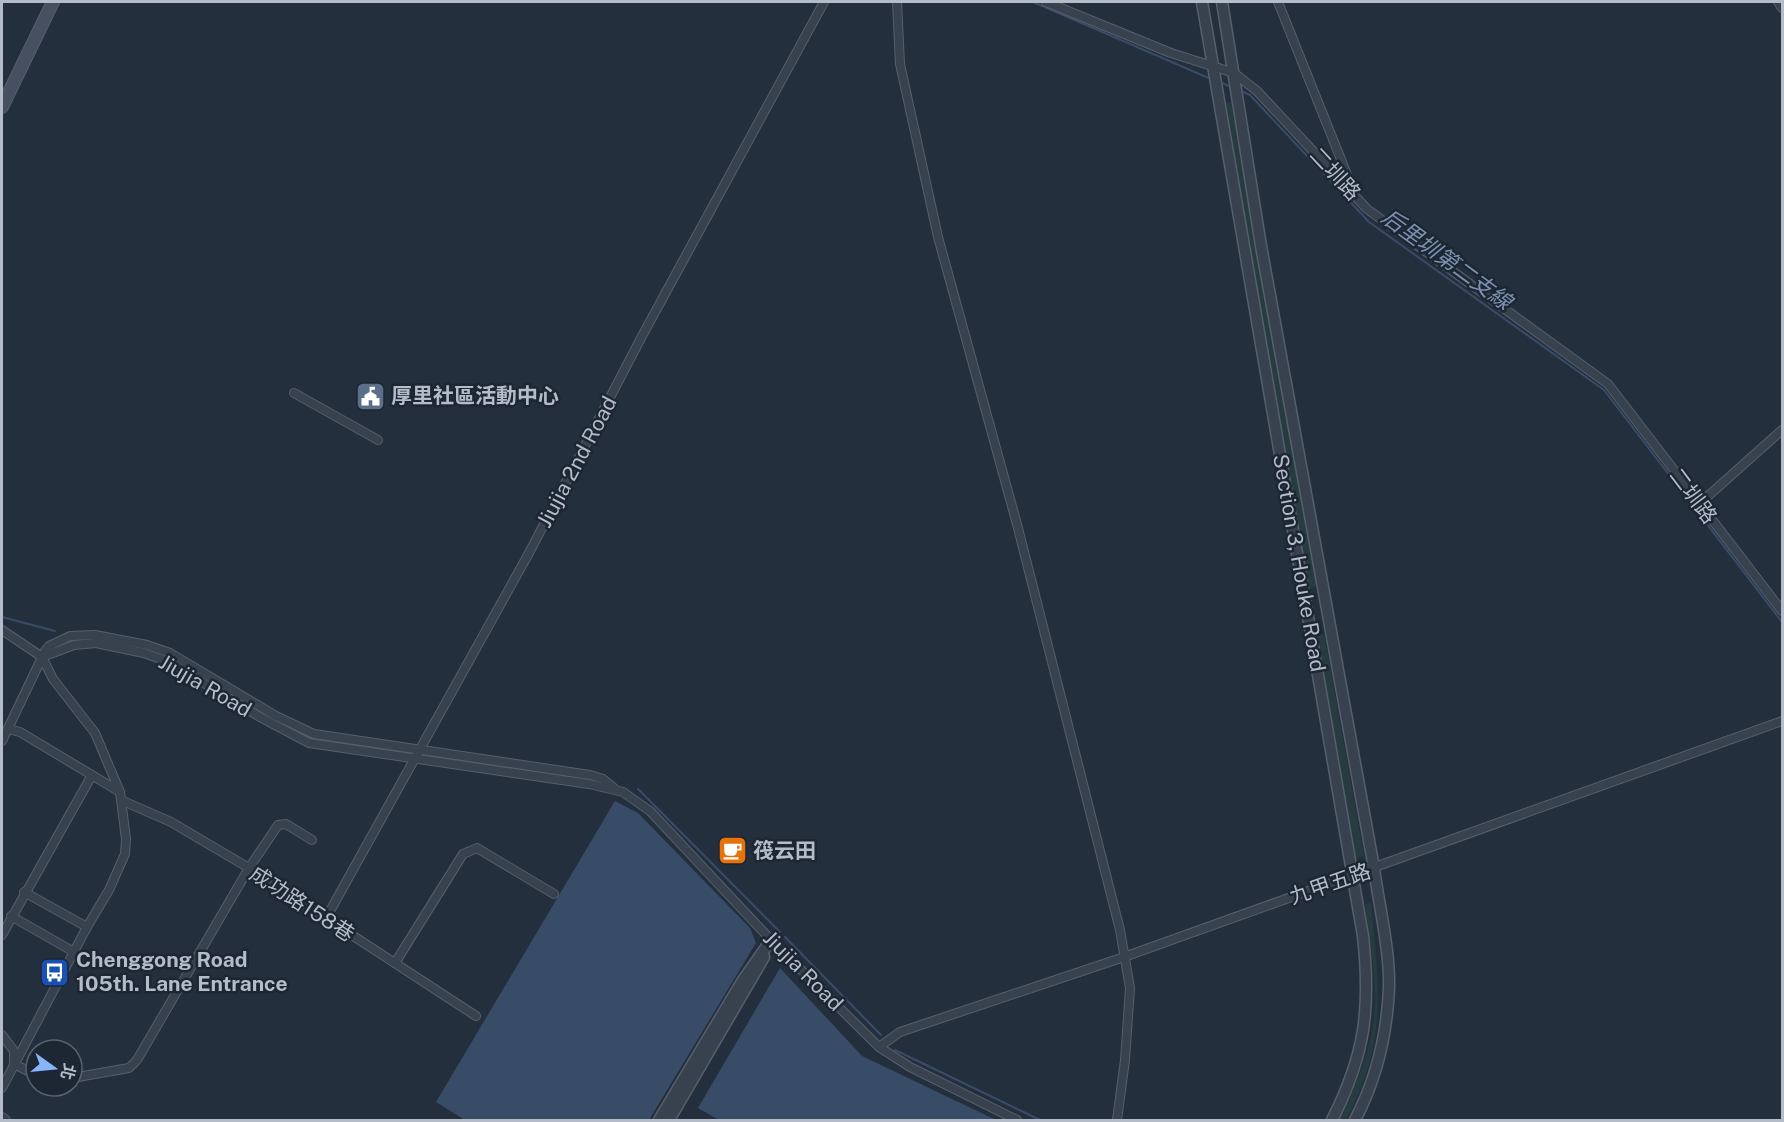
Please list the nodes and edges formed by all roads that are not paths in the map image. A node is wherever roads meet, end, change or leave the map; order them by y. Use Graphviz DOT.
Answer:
graph roads {
  1 [pos="53,2"];
  2 [pos="824,2"];
  3 [pos="897,2"];
  4 [pos="1047,2"];
  5 [pos="1202,2"];
  6 [pos="1222,2"];
  7 [pos="1278,2"];
  8 [pos="1778,2"];
  9 [pos="1782,8"];
  10 [pos="1213,67"];
  11 [pos="1234,73"];
  12 [pos="2,107"];
  13 [pos="1350,192"];
  14 [pos="294,393"];
  15 [pos="1782,430"];
  16 [pos="378,440"];
  17 [pos="1700,504"];
  18 [pos="1782,609"];
  19 [pos="2,630"];
  20 [pos="42,657"];
  21 [pos="1782,721"];
  22 [pos="8,729"];
  23 [pos="2,741"];
  24 [pos="416,755"];
  25 [pos="92,775"];
  26 [pos="121,796"];
  27 [pos="312,840"];
  28 [pos="249,868"];
  29 [pos="1374,868"];
  30 [pos="1352,875"];
  31 [pos="24,892"];
  32 [pos="554,894"];
  33 [pos="11,916"];
  34 [pos="325,920"];
  35 [pos="87,927"];
  36 [pos="2,935"];
  37 [pos="771,940"];
  38 [pos="74,952"];
  39 [pos="1124,957"];
  40 [pos="395,963"];
  41 [pos="476,1016"];
  42 [pos="2,1035"];
  43 [pos="879,1047"];
  44 [pos="14,1064"];
  45 [pos="24,1069"];
  46 [pos="84,1076"];
  47 [pos="2,1088"];
  48 [pos="2,1117"];
  49 [pos="6,1120"];
  50 [pos="659,1120"];
  51 [pos="669,1120"];
  52 [pos="1017,1120"];
  53 [pos="1117,1120"];
  54 [pos="1332,1120"];
  55 [pos="1355,1120"];
  1 -- 12 [label="main road"];
  2 -- 24 [label="street, Jiujia 2nd Road"];
  3 -- 39 [label="street"];
  4 -- 10 [label="street, 二圳路"];
  5 -- 10 [label="street, Section 3, Houke Road"];
  6 -- 11 [label="street, Section 3, Houke Road"];
  7 -- 13 [label="street"];
  8 -- 9 [label="street"];
  10 -- 11 [label="street, 二圳路"];
  10 -- 30 [label="street, Section 3, Houke Road"];
  11 -- 13 [label="street, 二圳路"];
  11 -- 29 [label="street, Section 3, Houke Road"];
  13 -- 17 [label="street, 二圳路"];
  14 -- 16 [label="street"];
  15 -- 17 [label="street"];
  17 -- 18 [label="street, 二圳路"];
  19 -- 20 [label="street"];
  20 -- 22 [label="street"];
  20 -- 24 [label="street, Jiujia Road"];
  20 -- 26 [label="street"];
  21 -- 29 [label="street, 九甲五路"];
  22 -- 23 [label="street"];
  22 -- 25 [label="street, 成功路158巷"];
  24 -- 34 [label="street, Jiujia 2nd Road"];
  24 -- 37 [label="street, Jiujia Road"];
  25 -- 26 [label="street, 成功路158巷"];
  25 -- 31 [label="street"];
  26 -- 28 [label="street, 成功路158巷"];
  26 -- 35 [label="street"];
  27 -- 28 [label="street"];
  28 -- 34 [label="street, 成功路158巷"];
  28 -- 46 [label="street"];
  29 -- 30 [label="street, 九甲五路"];
  29 -- 55 [label="street, Section 3, Houke Road"];
  30 -- 39 [label="street, 九甲五路"];
  30 -- 54 [label="street, Section 3, Houke Road"];
  31 -- 33 [label="street"];
  31 -- 35 [label="street"];
  32 -- 40 [label="street"];
  33 -- 36 [label="street"];
  33 -- 38 [label="street"];
  34 -- 40 [label="street, 成功路158巷"];
  35 -- 38 [label="street"];
  37 -- 43 [label="street, Jiujia Road"];
  37 -- 50 [label="street"];
  37 -- 51 [label="street"];
  38 -- 44 [label="street"];
  39 -- 43 [label="street, 九甲五路"];
  39 -- 53 [label="street"];
  40 -- 41 [label="street, 成功路158巷"];
  42 -- 44 [label="street"];
  43 -- 52 [label="street, Jiujia Road"];
  44 -- 45 [label="street"];
  44 -- 47 [label="street"];
  48 -- 49 [label="street"];
}
